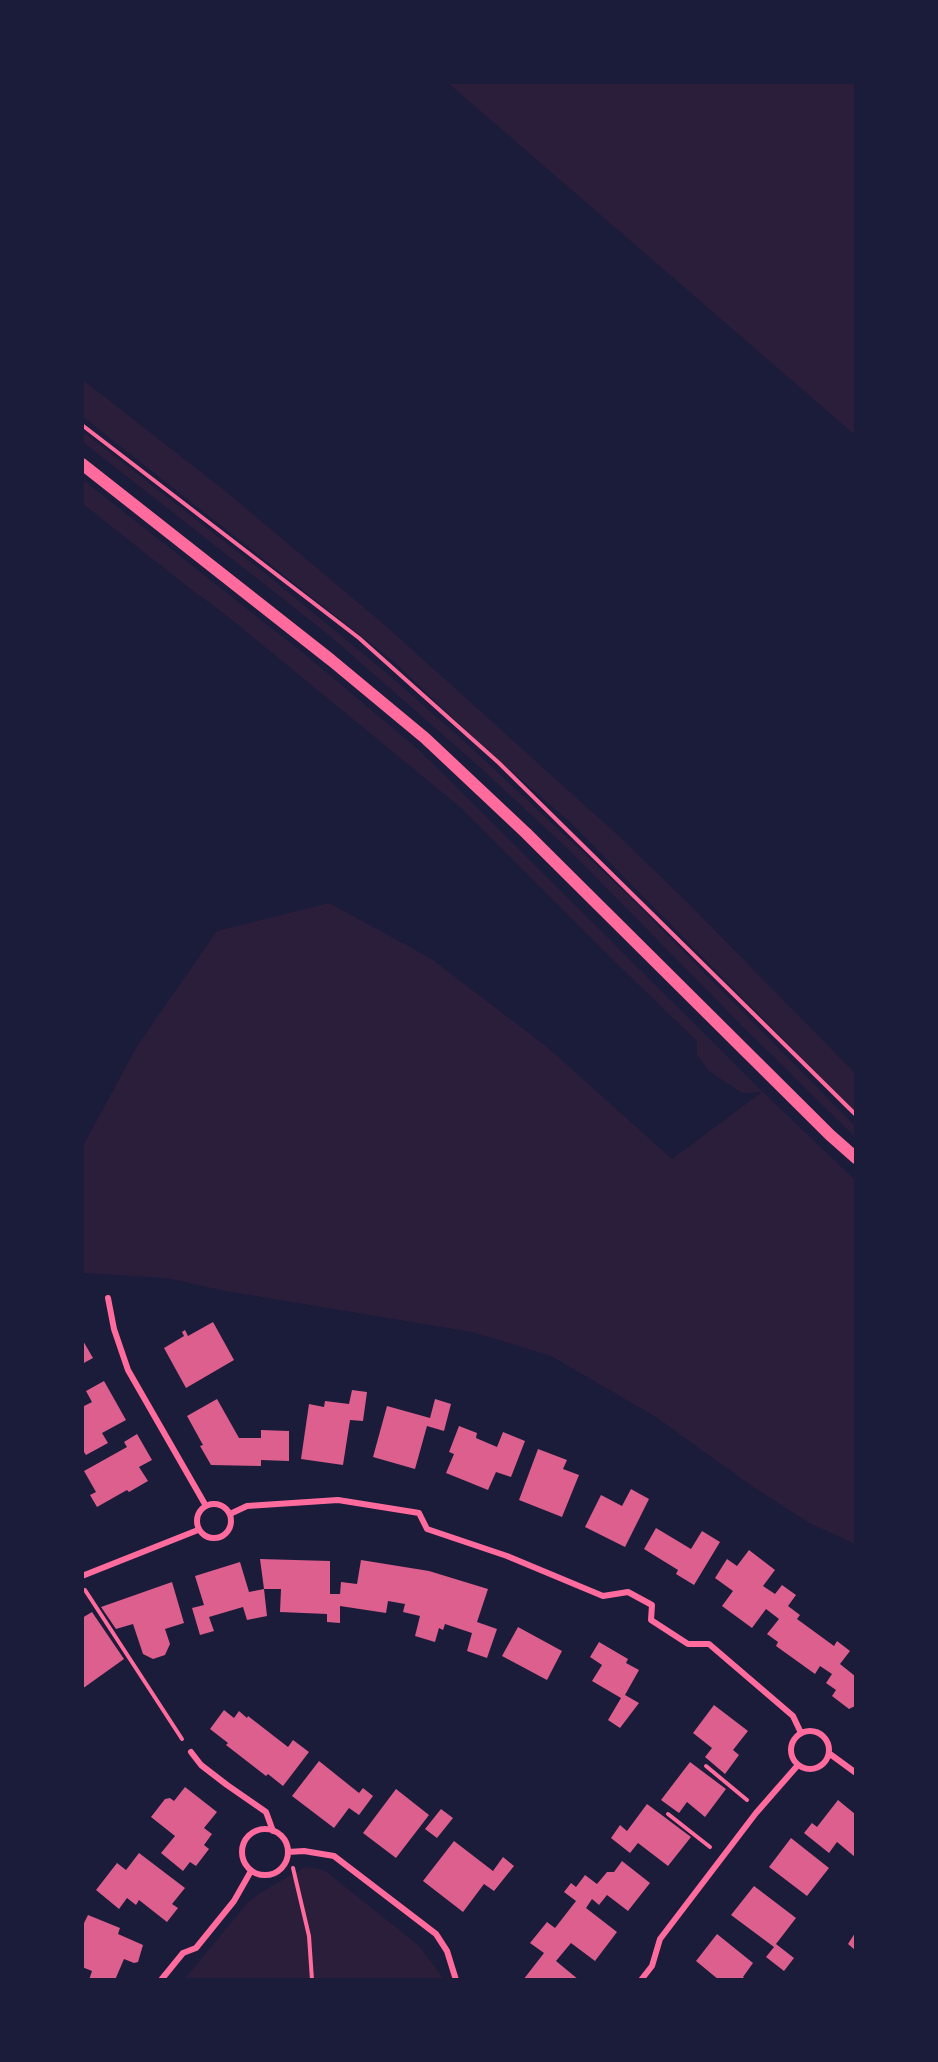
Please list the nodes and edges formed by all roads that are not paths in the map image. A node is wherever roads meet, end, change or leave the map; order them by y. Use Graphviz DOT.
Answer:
graph roads {
  1 [pos="82,464"];
  2 [pos="855,1158"];
  3 [pos="108,1298"];
  4 [pos="206,1506"];
  5 [pos="230,1514"];
  6 [pos="198,1530"];
  7 [pos="82,1576"];
  8 [pos="801,1733"];
  9 [pos="191,1752"];
  10 [pos="830,1754"];
  11 [pos="798,1765"];
  12 [pos="855,1773"];
  13 [pos="273,1831"];
  14 [pos="288,1856"];
  15 [pos="251,1870"];
  16 [pos="161,1980"];
  17 [pos="456,1980"];
  18 [pos="641,1980"];
  1 -- 2 [label="main road"];
  3 -- 4 [label="street"];
  4 -- 5 [label="street"];
  4 -- 6 [label="street"];
  5 -- 6 [label="street"];
  5 -- 8 [label="street"];
  6 -- 7 [label="street"];
  8 -- 10 [label="street"];
  8 -- 11 [label="street"];
  9 -- 13 [label="street"];
  10 -- 11 [label="street"];
  10 -- 12 [label="street"];
  11 -- 18 [label="street"];
  13 -- 14 [label="street"];
  13 -- 15 [label="street"];
  14 -- 15 [label="street"];
  14 -- 17 [label="street"];
  15 -- 16 [label="street"];
}
